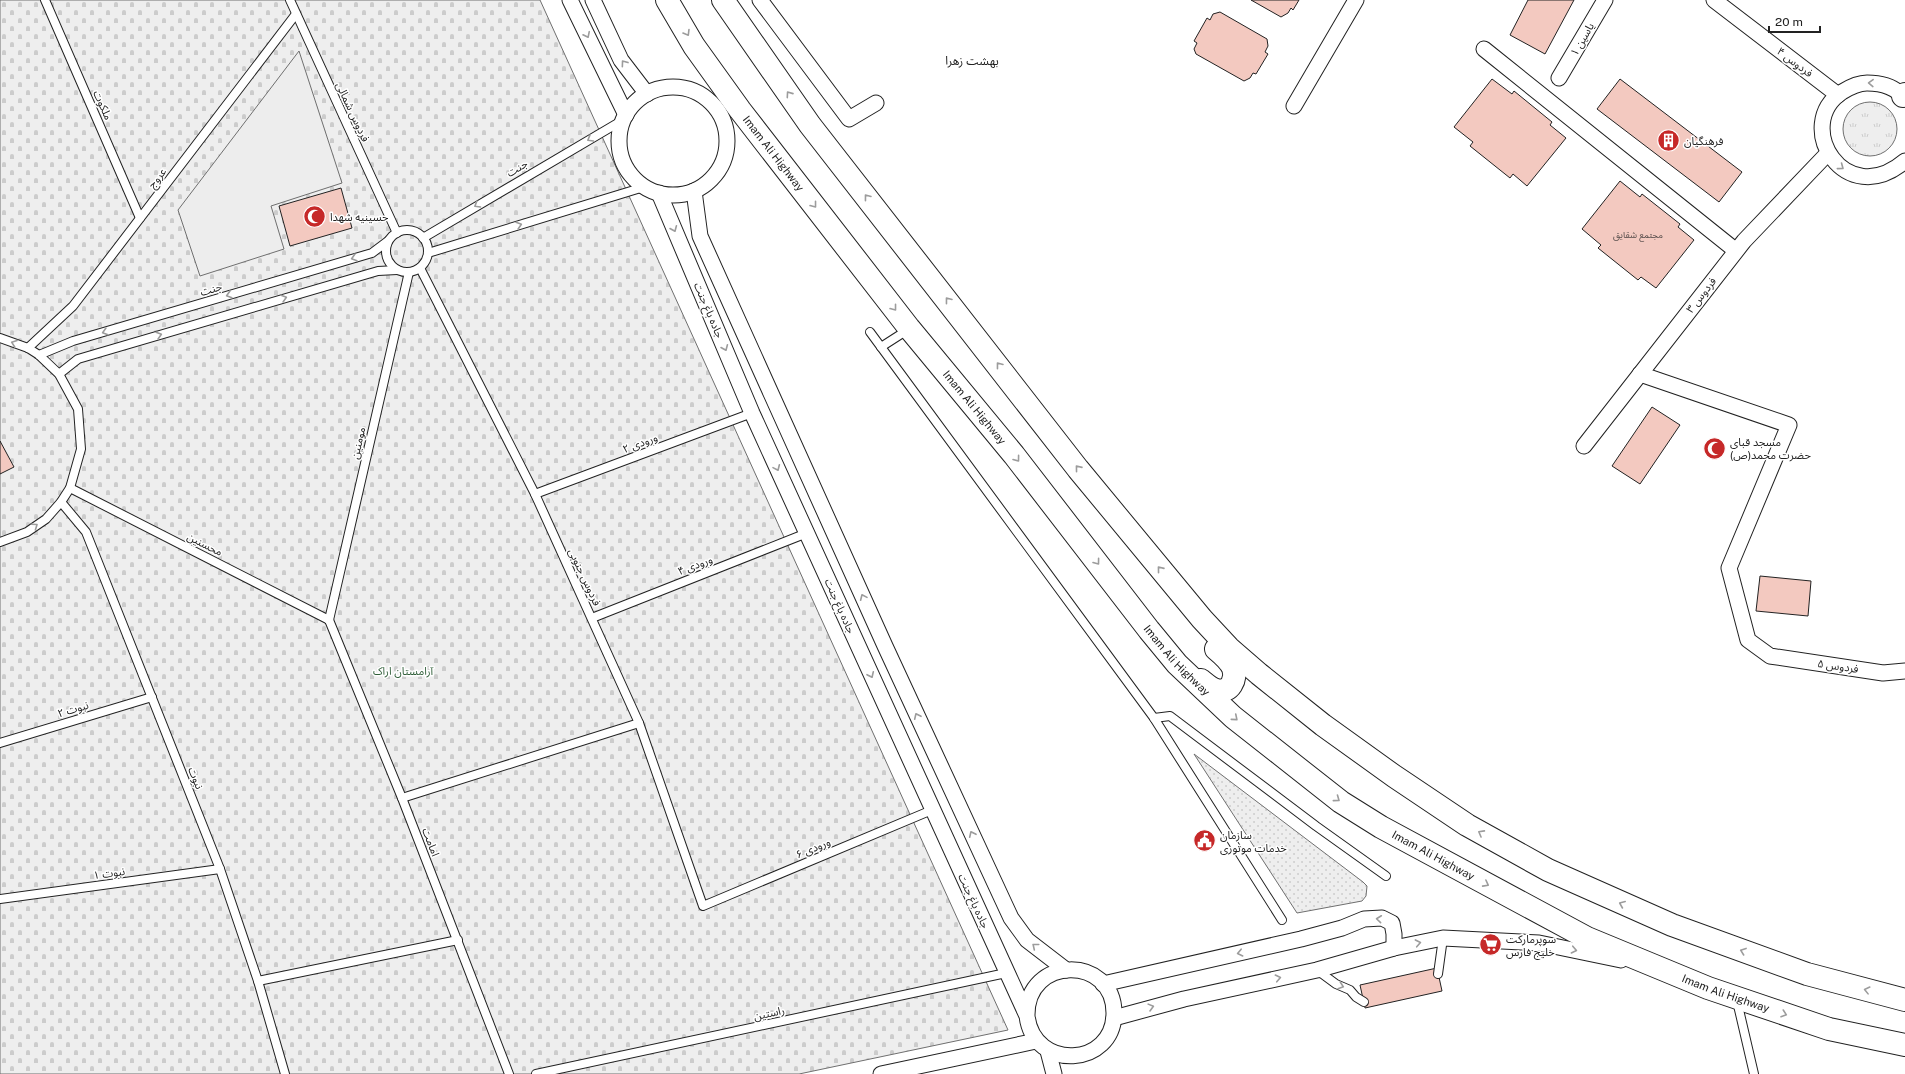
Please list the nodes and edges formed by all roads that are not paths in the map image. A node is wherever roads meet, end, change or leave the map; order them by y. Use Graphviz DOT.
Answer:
graph roads {
  1 [pos="45,0"];
  2 [pos="290,0"];
  3 [pos="570,0"];
  4 [pos="594,0"];
  5 [pos="667,0"];
  6 [pos="723,0"];
  7 [pos="760,0"];
  8 [pos="1356,0"];
  9 [pos="1605,0"];
  10 [pos="1714,0"];
  11 [pos="296,14"];
  12 [pos="1484,49"];
  13 [pos="1559,78"];
  14 [pos="647,94"];
  15 [pos="1838,95"];
  16 [pos="1904,96"];
  17 [pos="876,103"];
  18 [pos="1294,106"];
  19 [pos="625,117"];
  20 [pos="1828,153"];
  21 [pos="1905,161"];
  22 [pos="644,187"];
  23 [pos="694,191"];
  24 [pos="659,193"];
  25 [pos="140,218"];
  26 [pos="397,232"];
  27 [pos="423,238"];
  28 [pos="388,241"];
  29 [pos="1736,250"];
  30 [pos="428,253"];
  31 [pos="420,268"];
  32 [pos="397,270"];
  33 [pos="409,272"];
  34 [pos="910,328"];
  35 [pos="870,332"];
  36 [pos="0,338"];
  37 [pos="881,347"];
  38 [pos="28,348"];
  39 [pos="39,355"];
  40 [pos="59,374"];
  41 [pos="1640,374"];
  42 [pos="752,413"];
  43 [pos="1584,446"];
  44 [pos="70,488"];
  45 [pos="535,494"];
  46 [pos="62,502"];
  47 [pos="807,533"];
  48 [pos="0,542"];
  49 [pos="1185,599"];
  50 [pos="592,618"];
  51 [pos="328,620"];
  52 [pos="1149,630"];
  53 [pos="885,646"];
  54 [pos="862,656"];
  55 [pos="1905,671"];
  56 [pos="152,697"];
  57 [pos="1154,718"];
  58 [pos="639,723"];
  59 [pos="0,743"];
  60 [pos="402,798"];
  61 [pos="932,810"];
  62 [pos="220,869"];
  63 [pos="1386,876"];
  64 [pos="0,899"];
  65 [pos="703,906"];
  66 [pos="1282,920"];
  67 [pos="1443,938"];
  68 [pos="458,940"];
  69 [pos="1394,948"];
  70 [pos="1664,969"];
  71 [pos="1066,970"];
  72 [pos="1317,970"];
  73 [pos="1006,973"];
  74 [pos="1438,974"];
  75 [pos="258,982"];
  76 [pos="1103,984"];
  77 [pos="1736,997"];
  78 [pos="1905,1000"];
  79 [pos="1364,1002"];
  80 [pos="1027,1016"];
  81 [pos="1114,1018"];
  82 [pos="1036,1040"];
  83 [pos="1905,1045"];
  84 [pos="1048,1050"];
  85 [pos="285,1074"];
  86 [pos="509,1074"];
  87 [pos="536,1074"];
  88 [pos="881,1074"];
  89 [pos="1054,1074"];
  90 [pos="1754,1074"];
  1 -- 25 [label="lane, ملکوت"];
  2 -- 11 [label="lane, فردوس شمالی"];
  3 -- 19 [label="street, one-way"];
  14 -- 4 [label="street, one-way"];
  5 -- 34 [label="highway, Imam Ali Highway, one-way"];
  49 -- 6 [label="highway, one-way"];
  7 -- 17 [label="street"];
  8 -- 18 [label="street"];
  9 -- 13 [label="street, یاسین ۱"];
  10 -- 15 [label="street, فردوس ۴"];
  11 -- 25 [label="lane, عروج"];
  11 -- 26 [label="lane, فردوس شمالی"];
  12 -- 29 [label="street"];
  14 -- 19 [label="street"];
  14 -- 23 [label="street"];
  16 -- 15 [label="street, one-way"];
  15 -- 20 [label="street"];
  19 -- 22 [label="street"];
  19 -- 27 [label="lane, جنت, one-way"];
  20 -- 21 [label="street, one-way"];
  20 -- 29 [label="street, فردوس ۳"];
  22 -- 24 [label="street"];
  30 -- 22 [label="lane, one-way"];
  23 -- 24 [label="street"];
  53 -- 23 [label="street, جاده باغ جنت, one-way"];
  24 -- 42 [label="street, جاده باغ جنت, one-way"];
  25 -- 38 [label="lane, عروج"];
  26 -- 27 [label="lane"];
  26 -- 28 [label="lane"];
  27 -- 30 [label="lane"];
  28 -- 32 [label="lane"];
  28 -- 39 [label="lane, جنت, one-way"];
  29 -- 41 [label="street, فردوس ۳"];
  30 -- 31 [label="lane"];
  31 -- 33 [label="lane"];
  31 -- 45 [label="lane, فردوس جنوبی"];
  32 -- 33 [label="lane"];
  40 -- 32 [label="lane, one-way"];
  33 -- 51 [label="lane, مومنین"];
  34 -- 37 [label="lane"];
  34 -- 52 [label="highway, Imam Ali Highway, one-way"];
  35 -- 37 [label="lane"];
  38 -- 36 [label="lane, one-way"];
  37 -- 57 [label="lane"];
  38 -- 39 [label="lane"];
  39 -- 40 [label="lane"];
  40 -- 44 [label="lane"];
  41 -- 43 [label="street, فردوس ۳"];
  41 -- 55 [label="street, فردوس ۵"];
  42 -- 45 [label="lane, ورودی ۲"];
  42 -- 47 [label="street, جاده باغ جنت, one-way"];
  44 -- 46 [label="lane"];
  44 -- 51 [label="lane, محسنین"];
  45 -- 50 [label="lane, فردوس جنوبی"];
  48 -- 46 [label="lane, one-way"];
  46 -- 56 [label="lane, نبوت"];
  47 -- 50 [label="lane, ورودی ۴"];
  47 -- 54 [label="street, جاده باغ جنت"];
  49 -- 52 [label="highway"];
  78 -- 49 [label="highway, one-way"];
  50 -- 58 [label="lane, فردوس جنوبی"];
  51 -- 60 [label="lane, امامت"];
  52 -- 70 [label="highway, Imam Ali Highway, one-way"];
  53 -- 54 [label="street"];
  71 -- 53 [label="street, جاده باغ جنت, one-way"];
  54 -- 61 [label="street, جاده باغ جنت, one-way"];
  56 -- 59 [label="lane, نبوت ۲"];
  56 -- 62 [label="lane, نبوت"];
  57 -- 63 [label="lane"];
  57 -- 66 [label="lane"];
  58 -- 60 [label="lane"];
  58 -- 65 [label="lane, فردوس جنوبی"];
  60 -- 68 [label="lane, امامت"];
  61 -- 65 [label="lane, ورودی ۶"];
  61 -- 73 [label="street, جاده باغ جنت"];
  62 -- 64 [label="lane, نبوت ۱"];
  62 -- 75 [label="lane, نبوت"];
  69 -- 67 [label="street, one-way"];
  67 -- 70 [label="street, one-way"];
  67 -- 74 [label="lane"];
  68 -- 75 [label="lane"];
  68 -- 86 [label="lane, امامت"];
  69 -- 72 [label="street"];
  69 -- 76 [label="street, one-way"];
  70 -- 77 [label="highway, Imam Ali Highway"];
  71 -- 76 [label="street"];
  71 -- 80 [label="street"];
  72 -- 79 [label="lane, one-way"];
  81 -- 72 [label="street, one-way"];
  73 -- 80 [label="street, جاده باغ جنت"];
  73 -- 87 [label="lane, راستین"];
  75 -- 85 [label="lane, نبوت"];
  76 -- 81 [label="street"];
  77 -- 83 [label="highway, Imam Ali Highway, one-way"];
  77 -- 90 [label="lane"];
  80 -- 82 [label="street"];
  81 -- 84 [label="street"];
  82 -- 84 [label="street"];
  82 -- 88 [label="street"];
  84 -- 89 [label="street"];
}
